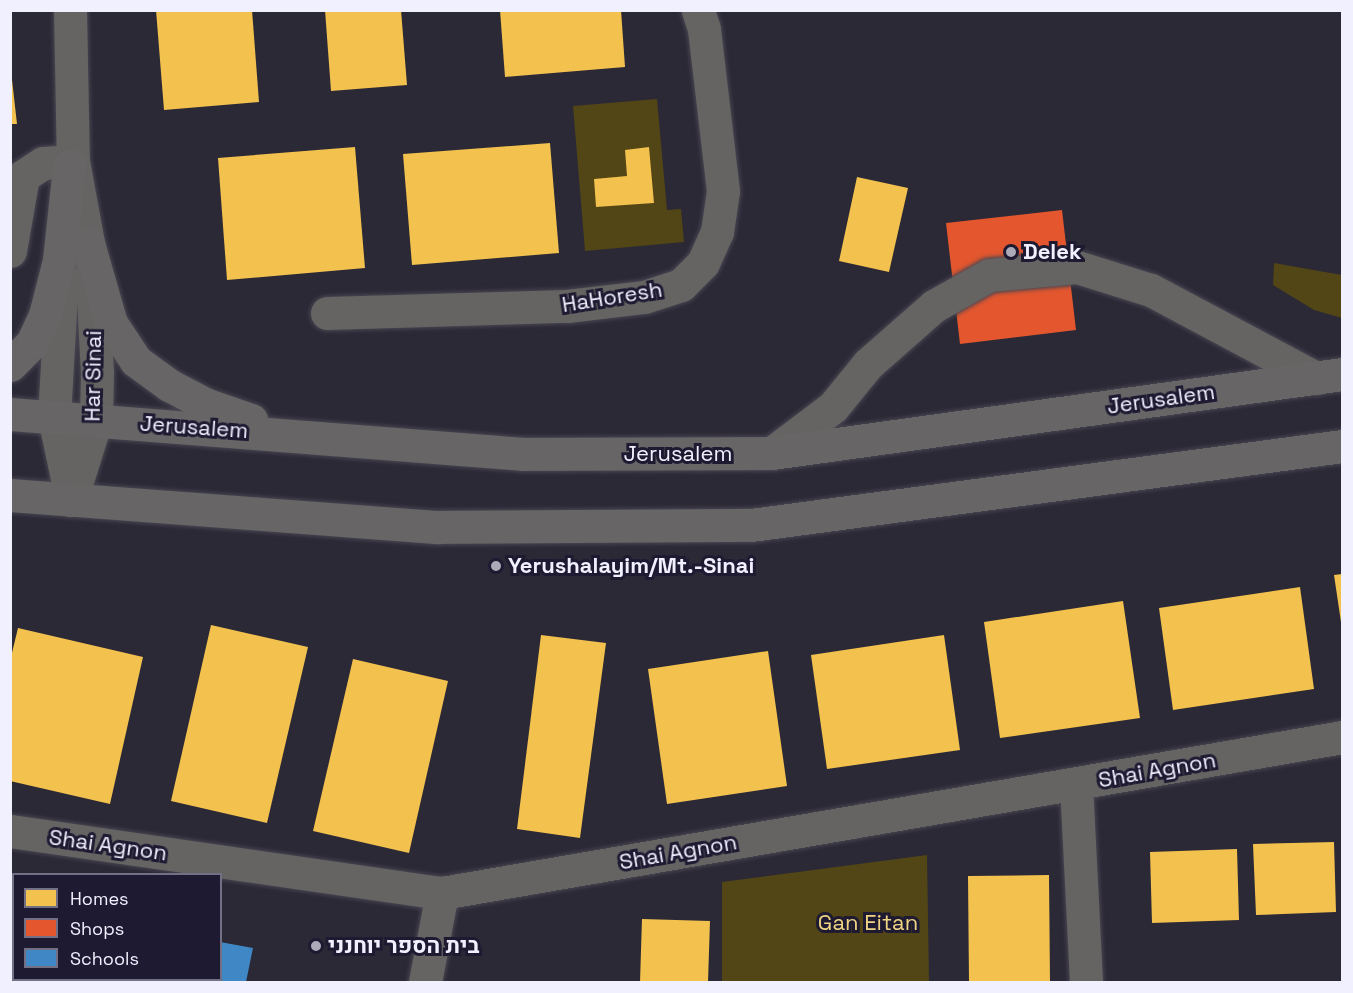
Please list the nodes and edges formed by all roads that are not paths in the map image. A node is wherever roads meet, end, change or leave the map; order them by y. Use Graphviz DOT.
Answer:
graph roads {
  1 [pos="70,10"];
  2 [pos="698,10"];
  3 [pos="71,164"];
  4 [pos="88,243"];
  5 [pos="10,250"];
  6 [pos="327,313"];
  7 [pos="10,365"];
  8 [pos="1329,376"];
  9 [pos="10,414"];
  10 [pos="54,417"];
  11 [pos="96,420"];
  12 [pos="290,434"];
  13 [pos="1342,446"];
  14 [pos="772,453"];
  15 [pos="10,495"];
  16 [pos="71,500"];
  17 [pos="1342,737"];
  18 [pos="1076,784"];
  19 [pos="10,831"];
  20 [pos="442,892"];
  21 [pos="425,982"];
  22 [pos="1086,982"];
  1 -- 3 [label="street, Har Sinai"];
  2 -- 6 [label="street, HaHoresh"];
  3 -- 4 [label="street, Har Sinai"];
  3 -- 5 [label="street"];
  3 -- 7 [label="main road"];
  3 -- 10 [label="street, Har Sinai"];
  4 -- 11 [label="street, Har Sinai"];
  4 -- 12 [label="main road"];
  8 -- 14 [label="main road, Jerusalem"];
  8 -- 14 [label="street"];
  9 -- 10 [label="main road, Jerusalem"];
  10 -- 11 [label="main road, Jerusalem"];
  10 -- 16 [label="street, Har Sinai"];
  11 -- 12 [label="main road, Jerusalem"];
  11 -- 16 [label="street, Har Sinai"];
  12 -- 14 [label="main road, Jerusalem"];
  13 -- 16 [label="main road"];
  15 -- 16 [label="main road"];
  17 -- 18 [label="street, Shai Agnon"];
  18 -- 20 [label="street, Shai Agnon"];
  18 -- 22 [label="street"];
  19 -- 20 [label="street, Shai Agnon"];
  20 -- 21 [label="street"];
}
